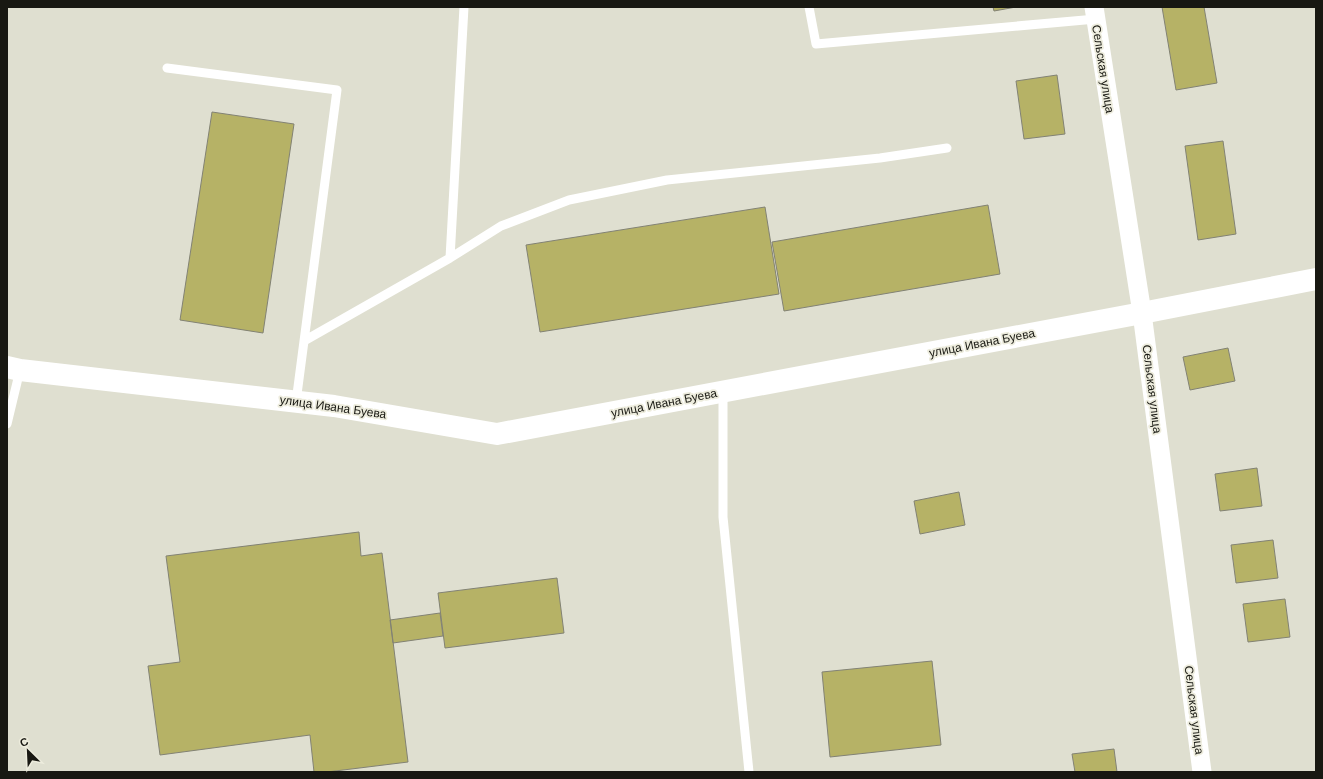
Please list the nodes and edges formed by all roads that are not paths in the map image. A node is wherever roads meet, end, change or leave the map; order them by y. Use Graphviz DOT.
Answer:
graph roads {
  1 [pos="464,7"];
  2 [pos="809,7"];
  3 [pos="1095,13"];
  4 [pos="166,68"];
  5 [pos="947,148"];
  6 [pos="450,258"];
  7 [pos="1316,279"];
  8 [pos="1142,313"];
  9 [pos="304,341"];
  10 [pos="13,368"];
  11 [pos="723,392"];
  12 [pos="296,402"];
  13 [pos="7,424"];
  14 [pos="749,772"];
  15 [pos="1202,772"];
  1 -- 6 [label="lane"];
  2 -- 3 [label="lane"];
  3 -- 8 [label="street, Сельская улица"];
  4 -- 9 [label="lane"];
  5 -- 6 [label="lane"];
  6 -- 9 [label="lane"];
  7 -- 8 [label="street, улица Ивана Буева"];
  8 -- 11 [label="street, улица Ивана Буева"];
  8 -- 15 [label="street, Сельская улица"];
  9 -- 12 [label="lane"];
  10 -- 12 [label="street, улица Ивана Буева"];
  10 -- 13 [label="lane"];
  11 -- 12 [label="street, улица Ивана Буева"];
  11 -- 14 [label="lane"];
}
